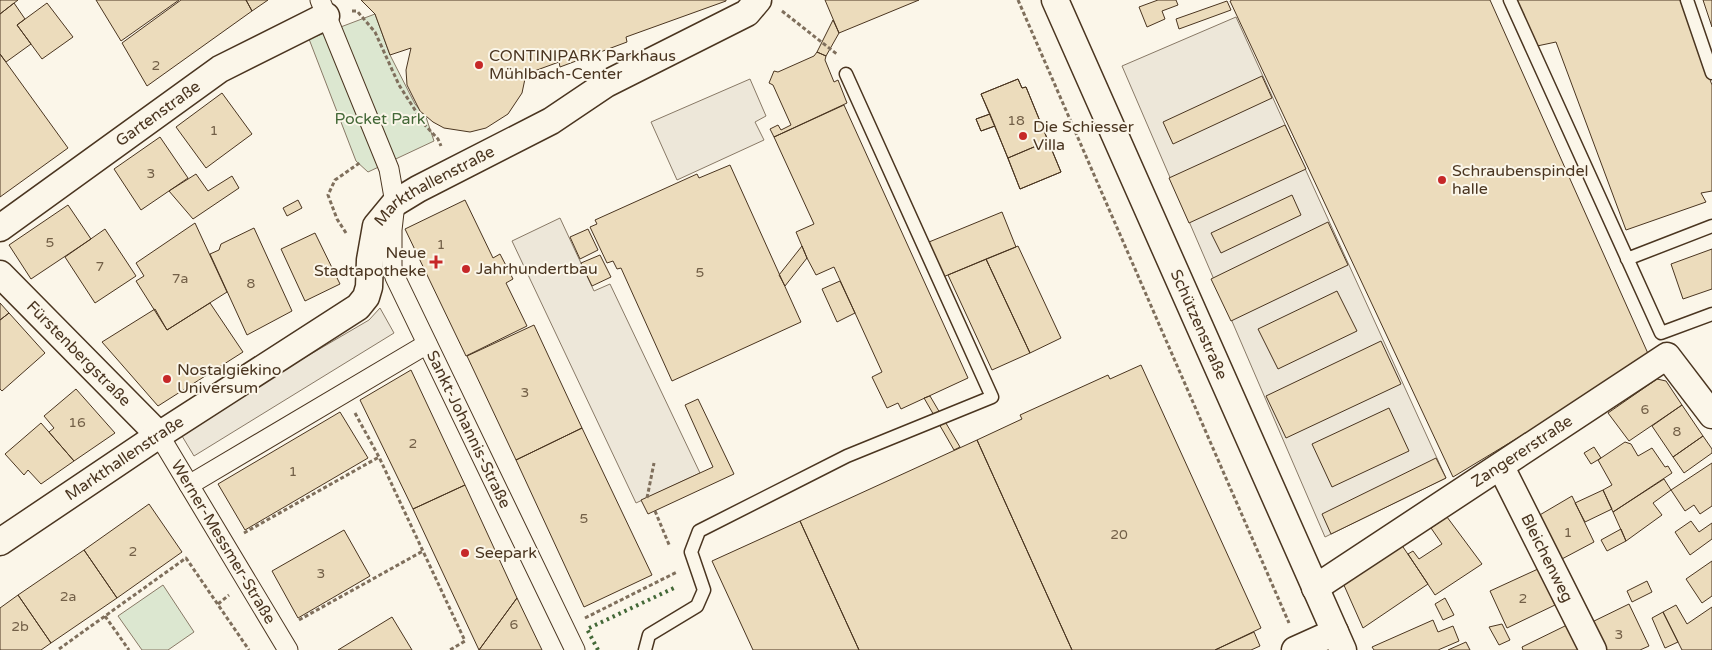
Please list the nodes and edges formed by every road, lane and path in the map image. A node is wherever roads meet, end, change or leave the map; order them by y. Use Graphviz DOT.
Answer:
graph roads {
  1 [pos="758,0"];
  2 [pos="1018,0"];
  3 [pos="1055,0"];
  4 [pos="1510,0"];
  5 [pos="1687,0"];
  6 [pos="323,9"];
  7 [pos="782,11"];
  8 [pos="1712,73"];
  9 [pos="846,74"];
  10 [pos="382,147"];
  11 [pos="432,148"];
  12 [pos="395,203"];
  13 [pos="1712,226"];
  14 [pos="0,228"];
  15 [pos="1627,259"];
  16 [pos="370,260"];
  17 [pos="0,274"];
  18 [pos="1712,314"];
  19 [pos="427,344"];
  20 [pos="344,392"];
  21 [pos="1712,415"];
  22 [pos="159,435"];
  23 [pos="379,457"];
  24 [pos="654,463"];
  25 [pos="1501,467"];
  26 [pos="189,485"];
  27 [pos="647,498"];
  28 [pos="655,511"];
  29 [pos="242,534"];
  30 [pos="0,542"];
  31 [pos="423,551"];
  32 [pos="673,553"];
  33 [pos="680,570"];
  34 [pos="1315,588"];
  35 [pos="105,616"];
  36 [pos="294,623"];
  37 [pos="564,628"];
  38 [pos="1339,641"];
  39 [pos="59,649"];
  40 [pos="1297,649"];
  41 [pos="129,650"];
  42 [pos="249,650"];
  43 [pos="288,650"];
  44 [pos="450,650"];
  45 [pos="575,650"];
  46 [pos="645,650"];
  47 [pos="1593,650"];
  1 -- 12 [label="street, Markthallenstraße"];
  2 -- 40 [label="path"];
  3 -- 34 [label="street, Schützenstraße"];
  4 -- 15 [label="lane"];
  5 -- 8 [label="lane"];
  6 -- 10 [label="street, Sankt-Johannis-Straße"];
  6 -- 11 [label="path"];
  6 -- 14 [label="street, Gartenstraße"];
  7 -- 9 [label="path"];
  9 -- 46 [label="lane"];
  10 -- 12 [label="street, Sankt-Johannis-Straße"];
  10 -- 16 [label="path"];
  12 -- 16 [label="street, Markthallenstraße"];
  12 -- 19 [label="street, Sankt-Johannis-Straße"];
  13 -- 15 [label="lane"];
  15 -- 18 [label="lane"];
  16 -- 22 [label="street, Markthallenstraße"];
  17 -- 22 [label="street, Fürstenbergstraße"];
  19 -- 20 [label="street"];
  19 -- 37 [label="street, Sankt-Johannis-Straße"];
  20 -- 23 [label="path"];
  20 -- 26 [label="street"];
  21 -- 25 [label="street, Zangererstraße"];
  22 -- 26 [label="street, Werner-Messmer-Straße"];
  22 -- 30 [label="street, Markthallenstraße"];
  23 -- 29 [label="path"];
  23 -- 31 [label="path"];
  24 -- 27 [label="path"];
  25 -- 34 [label="street, Zangererstraße"];
  25 -- 47 [label="street, Bleichenweg"];
  26 -- 43 [label="street, Werner-Messmer-Straße"];
  28 -- 32 [label="path"];
  31 -- 36 [label="path"];
  31 -- 44 [label="path"];
  33 -- 37 [label="path"];
  34 -- 38 [label="street, Schützenstraße"];
  35 -- 39 [label="path"];
  35 -- 41 [label="path"];
  35 -- 42 [label="path"];
  37 -- 45 [label="street, Sankt-Johannis-Straße"];
  38 -- 40 [label="street"];
}
